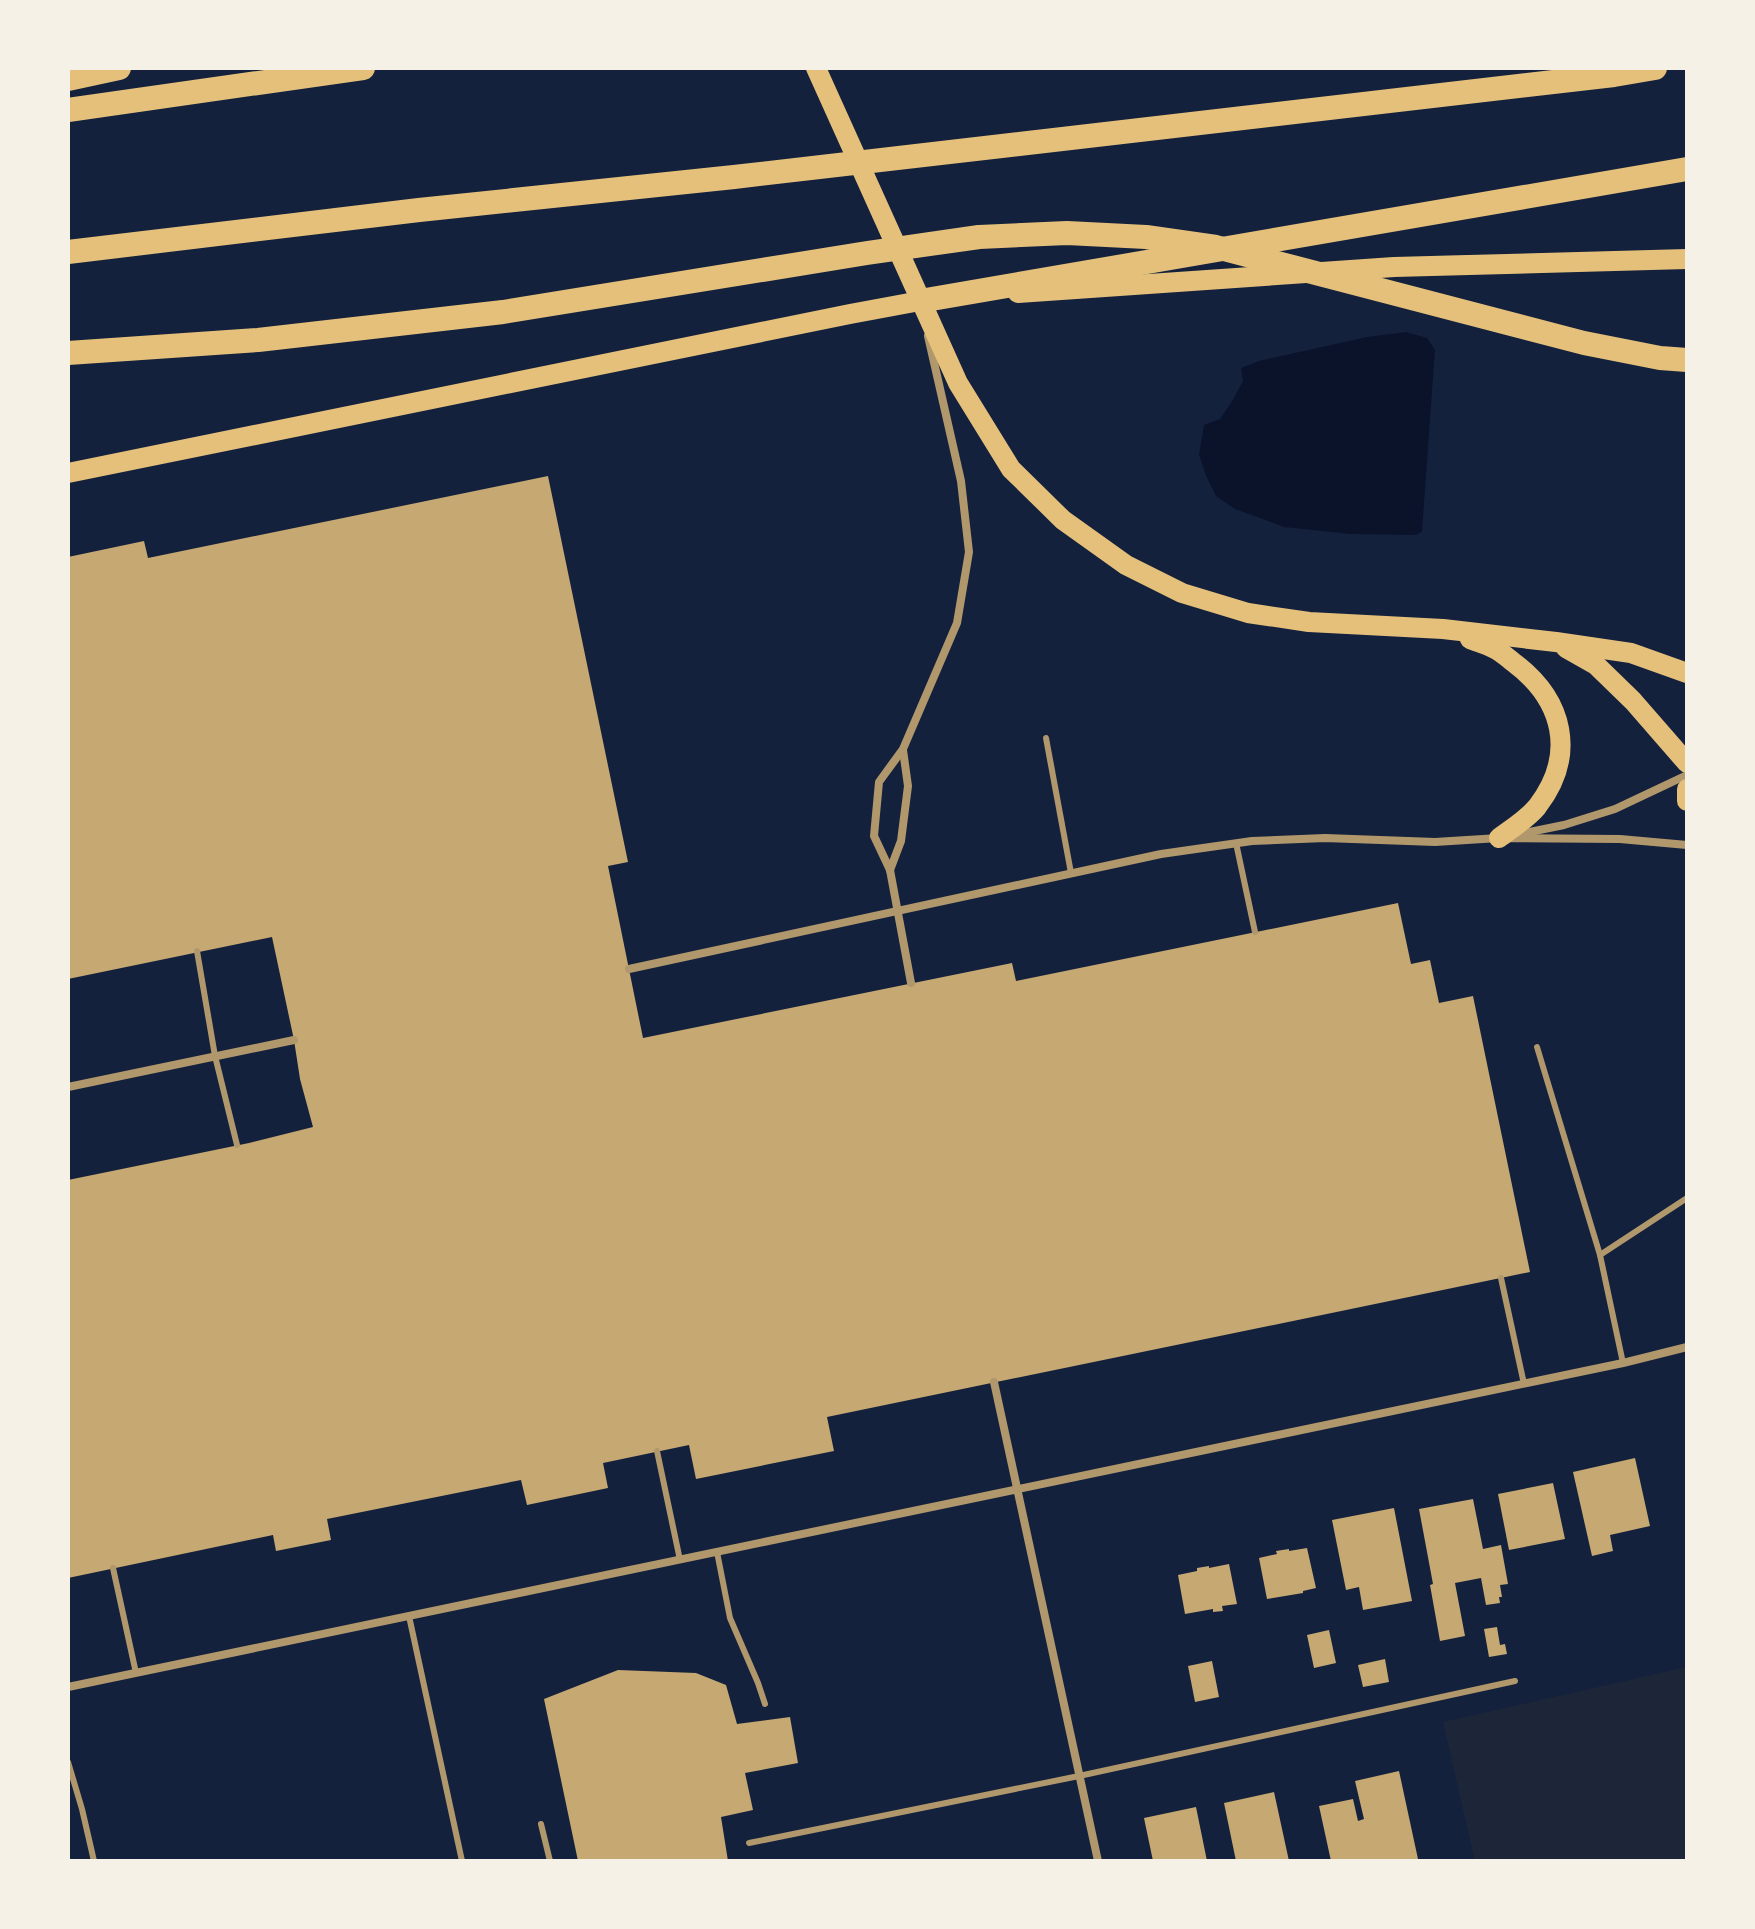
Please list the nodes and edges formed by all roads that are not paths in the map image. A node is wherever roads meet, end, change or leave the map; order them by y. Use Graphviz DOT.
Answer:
graph roads {
  1 [pos="119,68"];
  2 [pos="363,68"];
  3 [pos="816,68"];
  4 [pos="1655,68"];
  5 [pos="68,79"];
  6 [pos="68,110"];
  7 [pos="1687,169"];
  8 [pos="68,252"];
  9 [pos="1687,259"];
  10 [pos="920,301"];
  11 [pos="68,353"];
  12 [pos="1687,360"];
  13 [pos="68,473"];
  14 [pos="1443,629"];
  15 [pos="1556,642"];
  16 [pos="1687,673"];
  17 [pos="1046,738"];
  18 [pos="903,749"];
  19 [pos="1687,763"];
  20 [pos="1687,775"];
  21 [pos="1687,789"];
  22 [pos="1687,801"];
  23 [pos="1499,838"];
  24 [pos="1236,843"];
  25 [pos="1687,845"];
  26 [pos="890,870"];
  27 [pos="1071,873"];
  28 [pos="897,911"];
  29 [pos="1255,932"];
  30 [pos="197,951"];
  31 [pos="629,969"];
  32 [pos="911,983"];
  33 [pos="294,1040"];
  34 [pos="1537,1047"];
  35 [pos="215,1056"];
  36 [pos="68,1087"];
  37 [pos="237,1145"];
  38 [pos="1687,1198"];
  39 [pos="1600,1255"];
  40 [pos="1501,1278"];
  41 [pos="1687,1347"];
  42 [pos="1623,1363"];
  43 [pos="994,1382"];
  44 [pos="1524,1384"];
  45 [pos="657,1451"];
  46 [pos="1017,1490"];
  47 [pos="717,1552"];
  48 [pos="680,1560"];
  49 [pos="113,1568"];
  50 [pos="409,1616"];
  51 [pos="136,1673"];
  52 [pos="1515,1681"];
  53 [pos="68,1687"];
  54 [pos="765,1704"];
  55 [pos="68,1762"];
  56 [pos="1079,1776"];
  57 [pos="541,1824"];
  58 [pos="749,1843"];
  59 [pos="94,1861"];
  60 [pos="462,1861"];
  61 [pos="550,1861"];
  62 [pos="1098,1861"];
  1 -- 5 [label="highway"];
  2 -- 6 [label="highway"];
  3 -- 10 [label="main road"];
  4 -- 8 [label="highway"];
  7 -- 10 [label="highway"];
  9 -- 10 [label="main road"];
  10 -- 13 [label="main road"];
  10 -- 14 [label="main road"];
  10 -- 18 [label="street"];
  11 -- 12 [label="highway"];
  14 -- 15 [label="main road"];
  14 -- 23 [label="main road"];
  15 -- 16 [label="main road"];
  15 -- 19 [label="main road"];
  17 -- 27 [label="lane"];
  18 -- 26 [label="street"];
  18 -- 26 [label="street"];
  20 -- 23 [label="street"];
  21 -- 22 [label="main road"];
  23 -- 24 [label="street"];
  23 -- 25 [label="street"];
  24 -- 27 [label="street"];
  24 -- 29 [label="lane"];
  26 -- 28 [label="street"];
  27 -- 28 [label="street"];
  28 -- 31 [label="street"];
  28 -- 32 [label="street"];
  30 -- 35 [label="lane"];
  33 -- 35 [label="street"];
  34 -- 39 [label="lane"];
  35 -- 36 [label="street"];
  35 -- 37 [label="lane"];
  38 -- 39 [label="lane"];
  39 -- 42 [label="lane"];
  40 -- 44 [label="lane"];
  41 -- 42 [label="street"];
  42 -- 44 [label="street"];
  43 -- 46 [label="street"];
  44 -- 46 [label="street"];
  45 -- 48 [label="lane"];
  46 -- 47 [label="street"];
  46 -- 56 [label="street"];
  47 -- 48 [label="street"];
  47 -- 54 [label="lane"];
  48 -- 50 [label="street"];
  49 -- 51 [label="lane"];
  50 -- 51 [label="street"];
  50 -- 60 [label="lane"];
  51 -- 53 [label="street"];
  52 -- 56 [label="lane"];
  55 -- 59 [label="lane"];
  56 -- 58 [label="lane"];
  56 -- 62 [label="street"];
  57 -- 61 [label="lane"];
}
